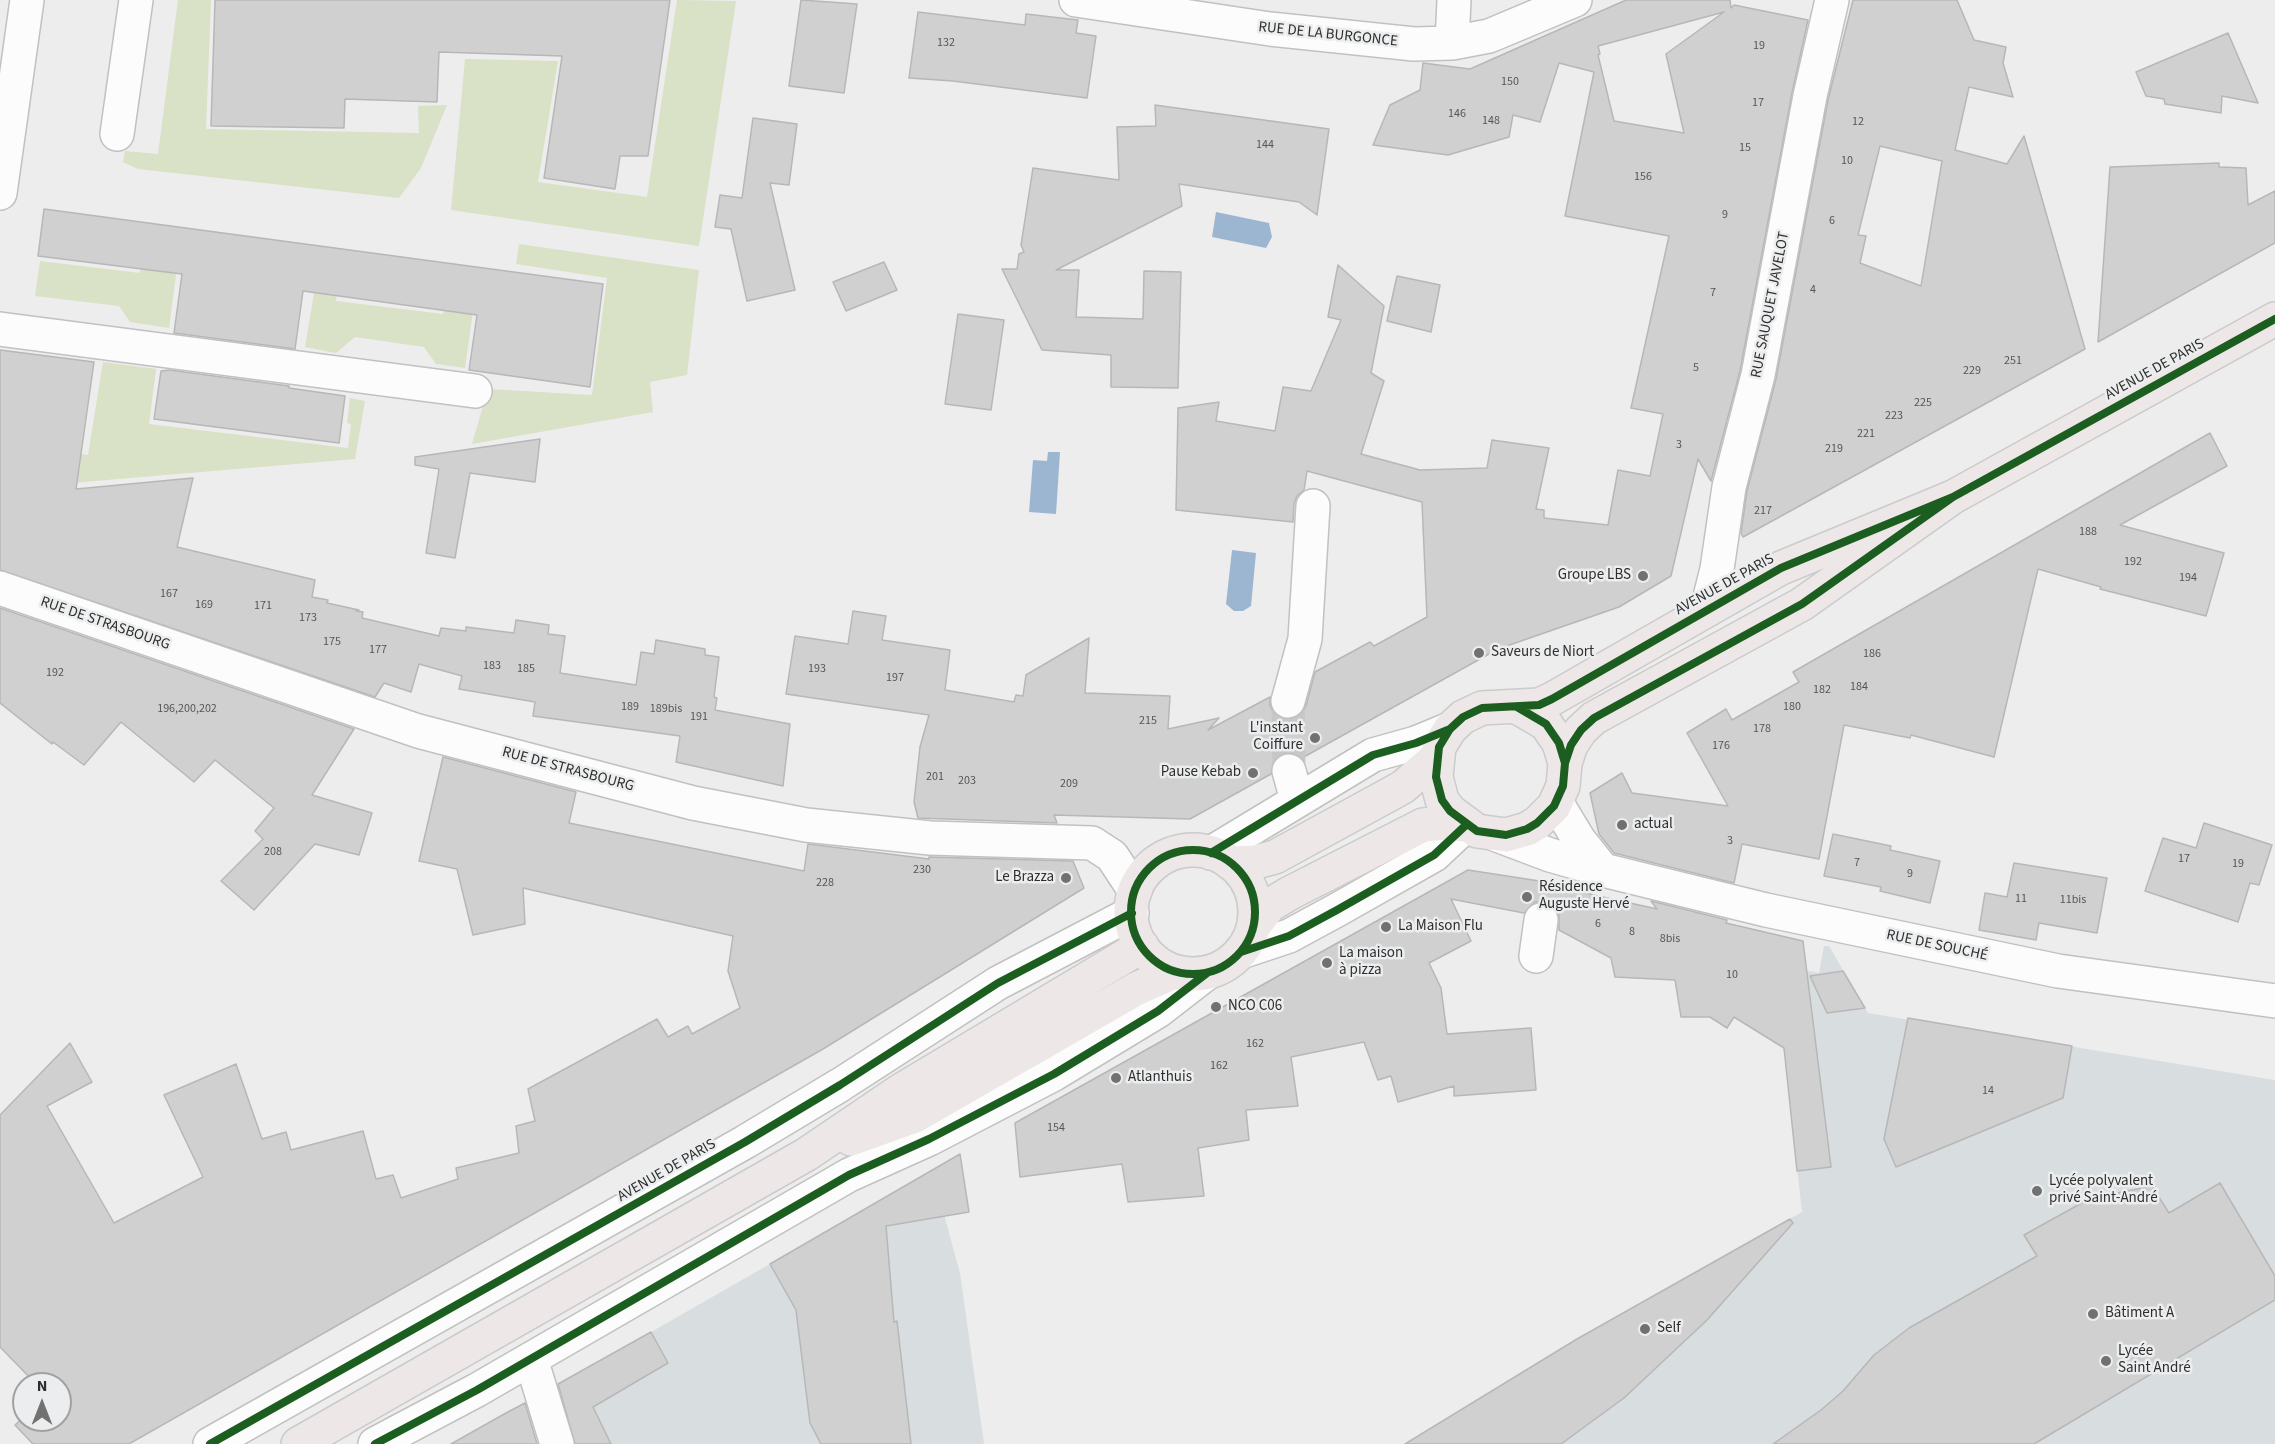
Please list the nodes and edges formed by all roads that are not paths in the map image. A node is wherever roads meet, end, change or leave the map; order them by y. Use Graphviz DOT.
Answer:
graph roads {
  1 [pos="27,0"];
  2 [pos="136,0"];
  3 [pos="1076,0"];
  4 [pos="1454,0"];
  5 [pos="1575,0"];
  6 [pos="1832,0"];
  7 [pos="1452,43"];
  8 [pos="117,134"];
  9 [pos="0,193"];
  10 [pos="2275,319"];
  11 [pos="0,329"];
  12 [pos="475,391"];
  13 [pos="1953,497"];
  14 [pos="1312,506"];
  15 [pos="0,588"];
  16 [pos="1707,609"];
  17 [pos="1288,701"];
  18 [pos="1517,707"];
  19 [pos="1443,743"];
  20 [pos="1565,763"];
  21 [pos="1556,802"];
  22 [pos="1466,825"];
  23 [pos="1497,835"];
  24 [pos="1221,858"];
  25 [pos="1603,870"];
  26 [pos="1134,902"];
  27 [pos="1541,920"];
  28 [pos="1247,939"];
  29 [pos="1142,946"];
  30 [pos="1536,956"];
  31 [pos="1195,973"];
  32 [pos="2275,1001"];
  33 [pos="745,1142"];
  34 [pos="807,1154"];
  35 [pos="831,1186"];
  36 [pos="736,1194"];
  37 [pos="531,1359"];
  38 [pos="396,1389"];
  39 [pos="477,1390"];
  40 [pos="210,1444"];
  41 [pos="298,1444"];
  42 [pos="375,1444"];
  43 [pos="557,1444"];
  1 -- 9 [label="street"];
  2 -- 8 [label="street"];
  3 -- 7 [label="street, RUE DE LA BURGONCE"];
  4 -- 7 [label="street"];
  5 -- 7 [label="street, RUE DE LA BURGONCE"];
  6 -- 16 [label="street, RUE SAUQUET JAVELOT"];
  10 -- 13 [label="main road, AVENUE DE PARIS"];
  11 -- 12 [label="street"];
  13 -- 16 [label="main road, AVENUE DE PARIS"];
  13 -- 20 [label="main road, AVENUE DE PARIS"];
  14 -- 17 [label="street"];
  15 -- 26 [label="street, RUE DE STRASBOURG"];
  16 -- 18 [label="main road, AVENUE DE PARIS"];
  18 -- 19 [label="main road"];
  18 -- 20 [label="main road"];
  19 -- 22 [label="main road"];
  19 -- 24 [label="street"];
  19 -- 24 [label="main road"];
  20 -- 21 [label="main road"];
  21 -- 23 [label="main road"];
  21 -- 25 [label="street"];
  22 -- 23 [label="main road"];
  22 -- 28 [label="main road"];
  23 -- 25 [label="street, RUE DE SOUCHÉ"];
  24 -- 26 [label="main road"];
  24 -- 28 [label="main road"];
  25 -- 32 [label="street, RUE DE SOUCHÉ"];
  26 -- 29 [label="main road"];
  26 -- 33 [label="street, AVENUE DE PARIS"];
  27 -- 30 [label="street"];
  28 -- 31 [label="main road"];
  29 -- 31 [label="main road"];
  29 -- 34 [label="main road"];
  31 -- 34 [label="main road"];
  31 -- 35 [label="street"];
  33 -- 36 [label="street, AVENUE DE PARIS"];
  33 -- 40 [label="street, AVENUE DE PARIS"];
  34 -- 36 [label="main road"];
  35 -- 36 [label="street"];
  35 -- 37 [label="street"];
  36 -- 38 [label="main road"];
  37 -- 39 [label="street"];
  37 -- 43 [label="street"];
  38 -- 39 [label="street"];
  38 -- 41 [label="main road"];
  39 -- 42 [label="street"];
}
